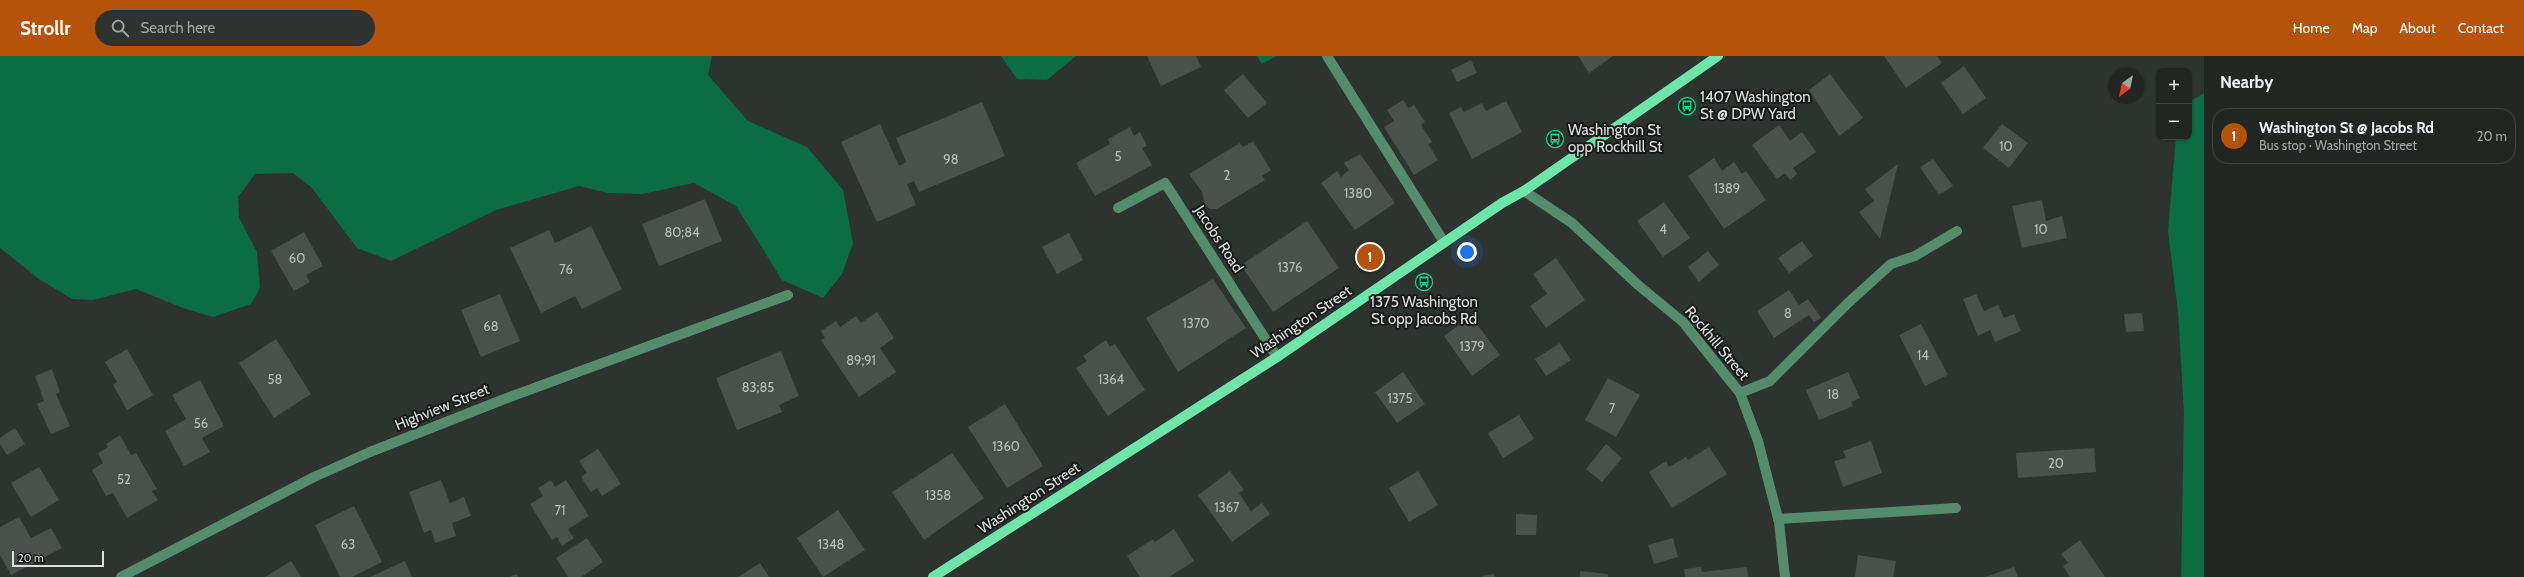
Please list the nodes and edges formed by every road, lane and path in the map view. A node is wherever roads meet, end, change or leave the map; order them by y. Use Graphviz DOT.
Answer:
graph roads {
  1 [pos="1327,56"];
  2 [pos="1718,56"];
  3 [pos="1524,191"];
  4 [pos="1118,208"];
  5 [pos="1957,231"];
  6 [pos="1444,242"];
  7 [pos="788,295"];
  8 [pos="1277,357"];
  9 [pos="1740,392"];
  10 [pos="1956,508"];
  11 [pos="1778,519"];
  12 [pos="121,577"];
  13 [pos="933,577"];
  14 [pos="1785,577"];
  1 -- 6 [label="street"];
  2 -- 3 [label="main road, Washington Street"];
  3 -- 6 [label="main road, Washington Street"];
  3 -- 9 [label="street, Rockhill Street"];
  4 -- 8 [label="street, Jacobs Road"];
  5 -- 9 [label="street"];
  6 -- 8 [label="main road, Washington Street"];
  7 -- 12 [label="street, Highview Street"];
  8 -- 13 [label="main road, Washington Street"];
  9 -- 11 [label="street, Rockhill Street"];
  10 -- 11 [label="street"];
  11 -- 14 [label="street, Rockhill Street"];
}
